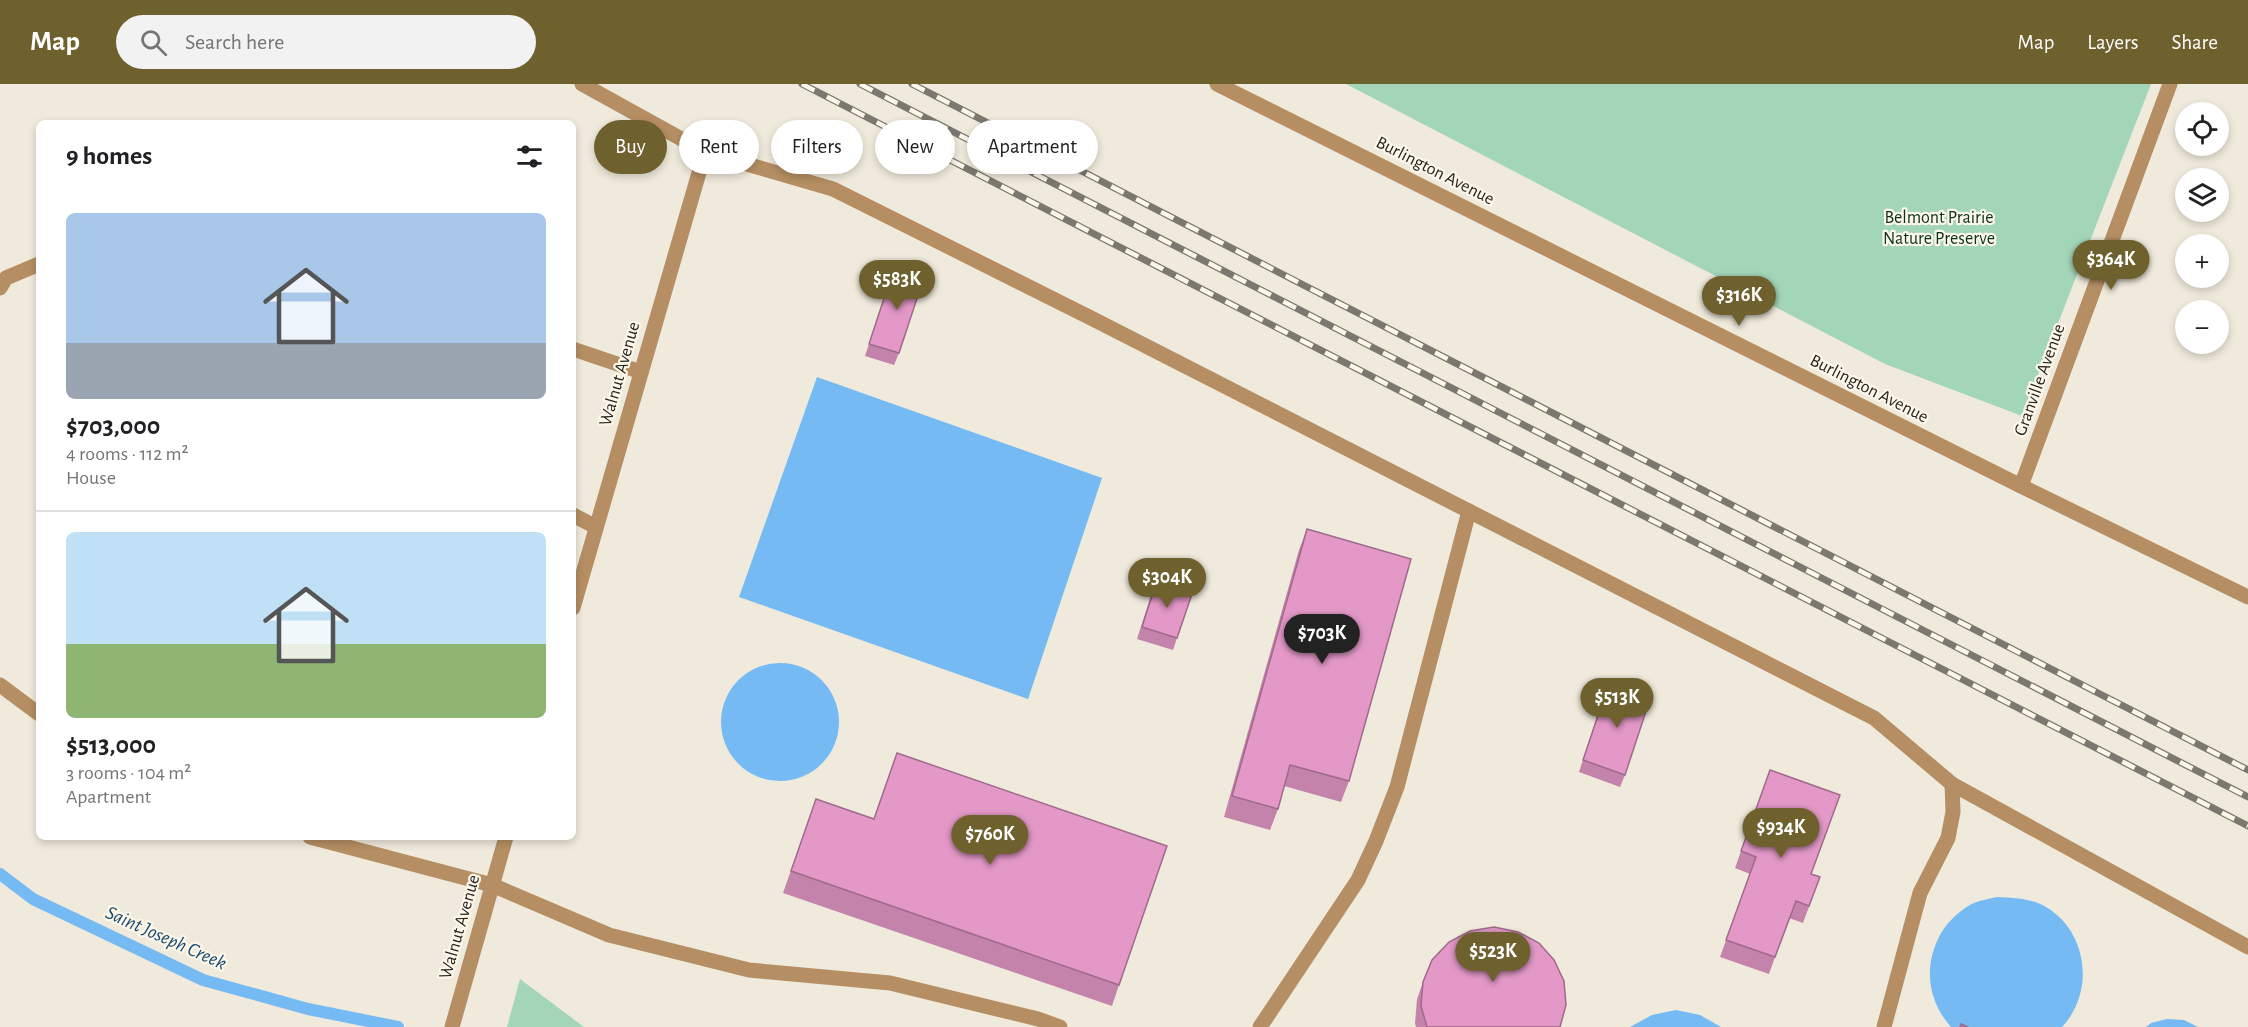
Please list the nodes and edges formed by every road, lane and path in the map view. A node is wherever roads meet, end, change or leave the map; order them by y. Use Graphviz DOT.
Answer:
graph roads {
  1 [pos="582,84"];
  2 [pos="1217,84"];
  3 [pos="2170,84"];
  4 [pos="679,138"];
  5 [pos="759,168"];
  6 [pos="699,174"];
  7 [pos="36,265"];
  8 [pos="0,288"];
  9 [pos="576,350"];
  10 [pos="641,372"];
  11 [pos="2021,486"];
  12 [pos="1469,511"];
  13 [pos="576,517"];
  14 [pos="596,527"];
  15 [pos="576,597"];
  16 [pos="2248,597"];
  17 [pos="0,685"];
  18 [pos="36,712"];
  19 [pos="1952,784"];
  20 [pos="321,840"];
  21 [pos="505,840"];
  22 [pos="492,885"];
  23 [pos="2248,947"];
  24 [pos="452,1027"];
  25 [pos="1060,1027"];
  26 [pos="1260,1027"];
  27 [pos="1884,1027"];
  1 -- 4 [label="street"];
  2 -- 11 [label="street, Burlington Avenue"];
  3 -- 11 [label="street, Granville Avenue"];
  5 -- 12 [label="street"];
  6 -- 10 [label="street, Walnut Avenue"];
  7 -- 8 [label="street"];
  9 -- 10 [label="street"];
  10 -- 14 [label="street, Walnut Avenue"];
  11 -- 16 [label="street, Burlington Avenue"];
  12 -- 19 [label="street"];
  12 -- 26 [label="street"];
  13 -- 14 [label="street"];
  14 -- 15 [label="street, Walnut Avenue"];
  17 -- 18 [label="street"];
  19 -- 23 [label="street"];
  19 -- 27 [label="street"];
  20 -- 22 [label="street"];
  21 -- 22 [label="street, Walnut Avenue"];
  22 -- 24 [label="street, Walnut Avenue"];
  22 -- 25 [label="street"];
}
